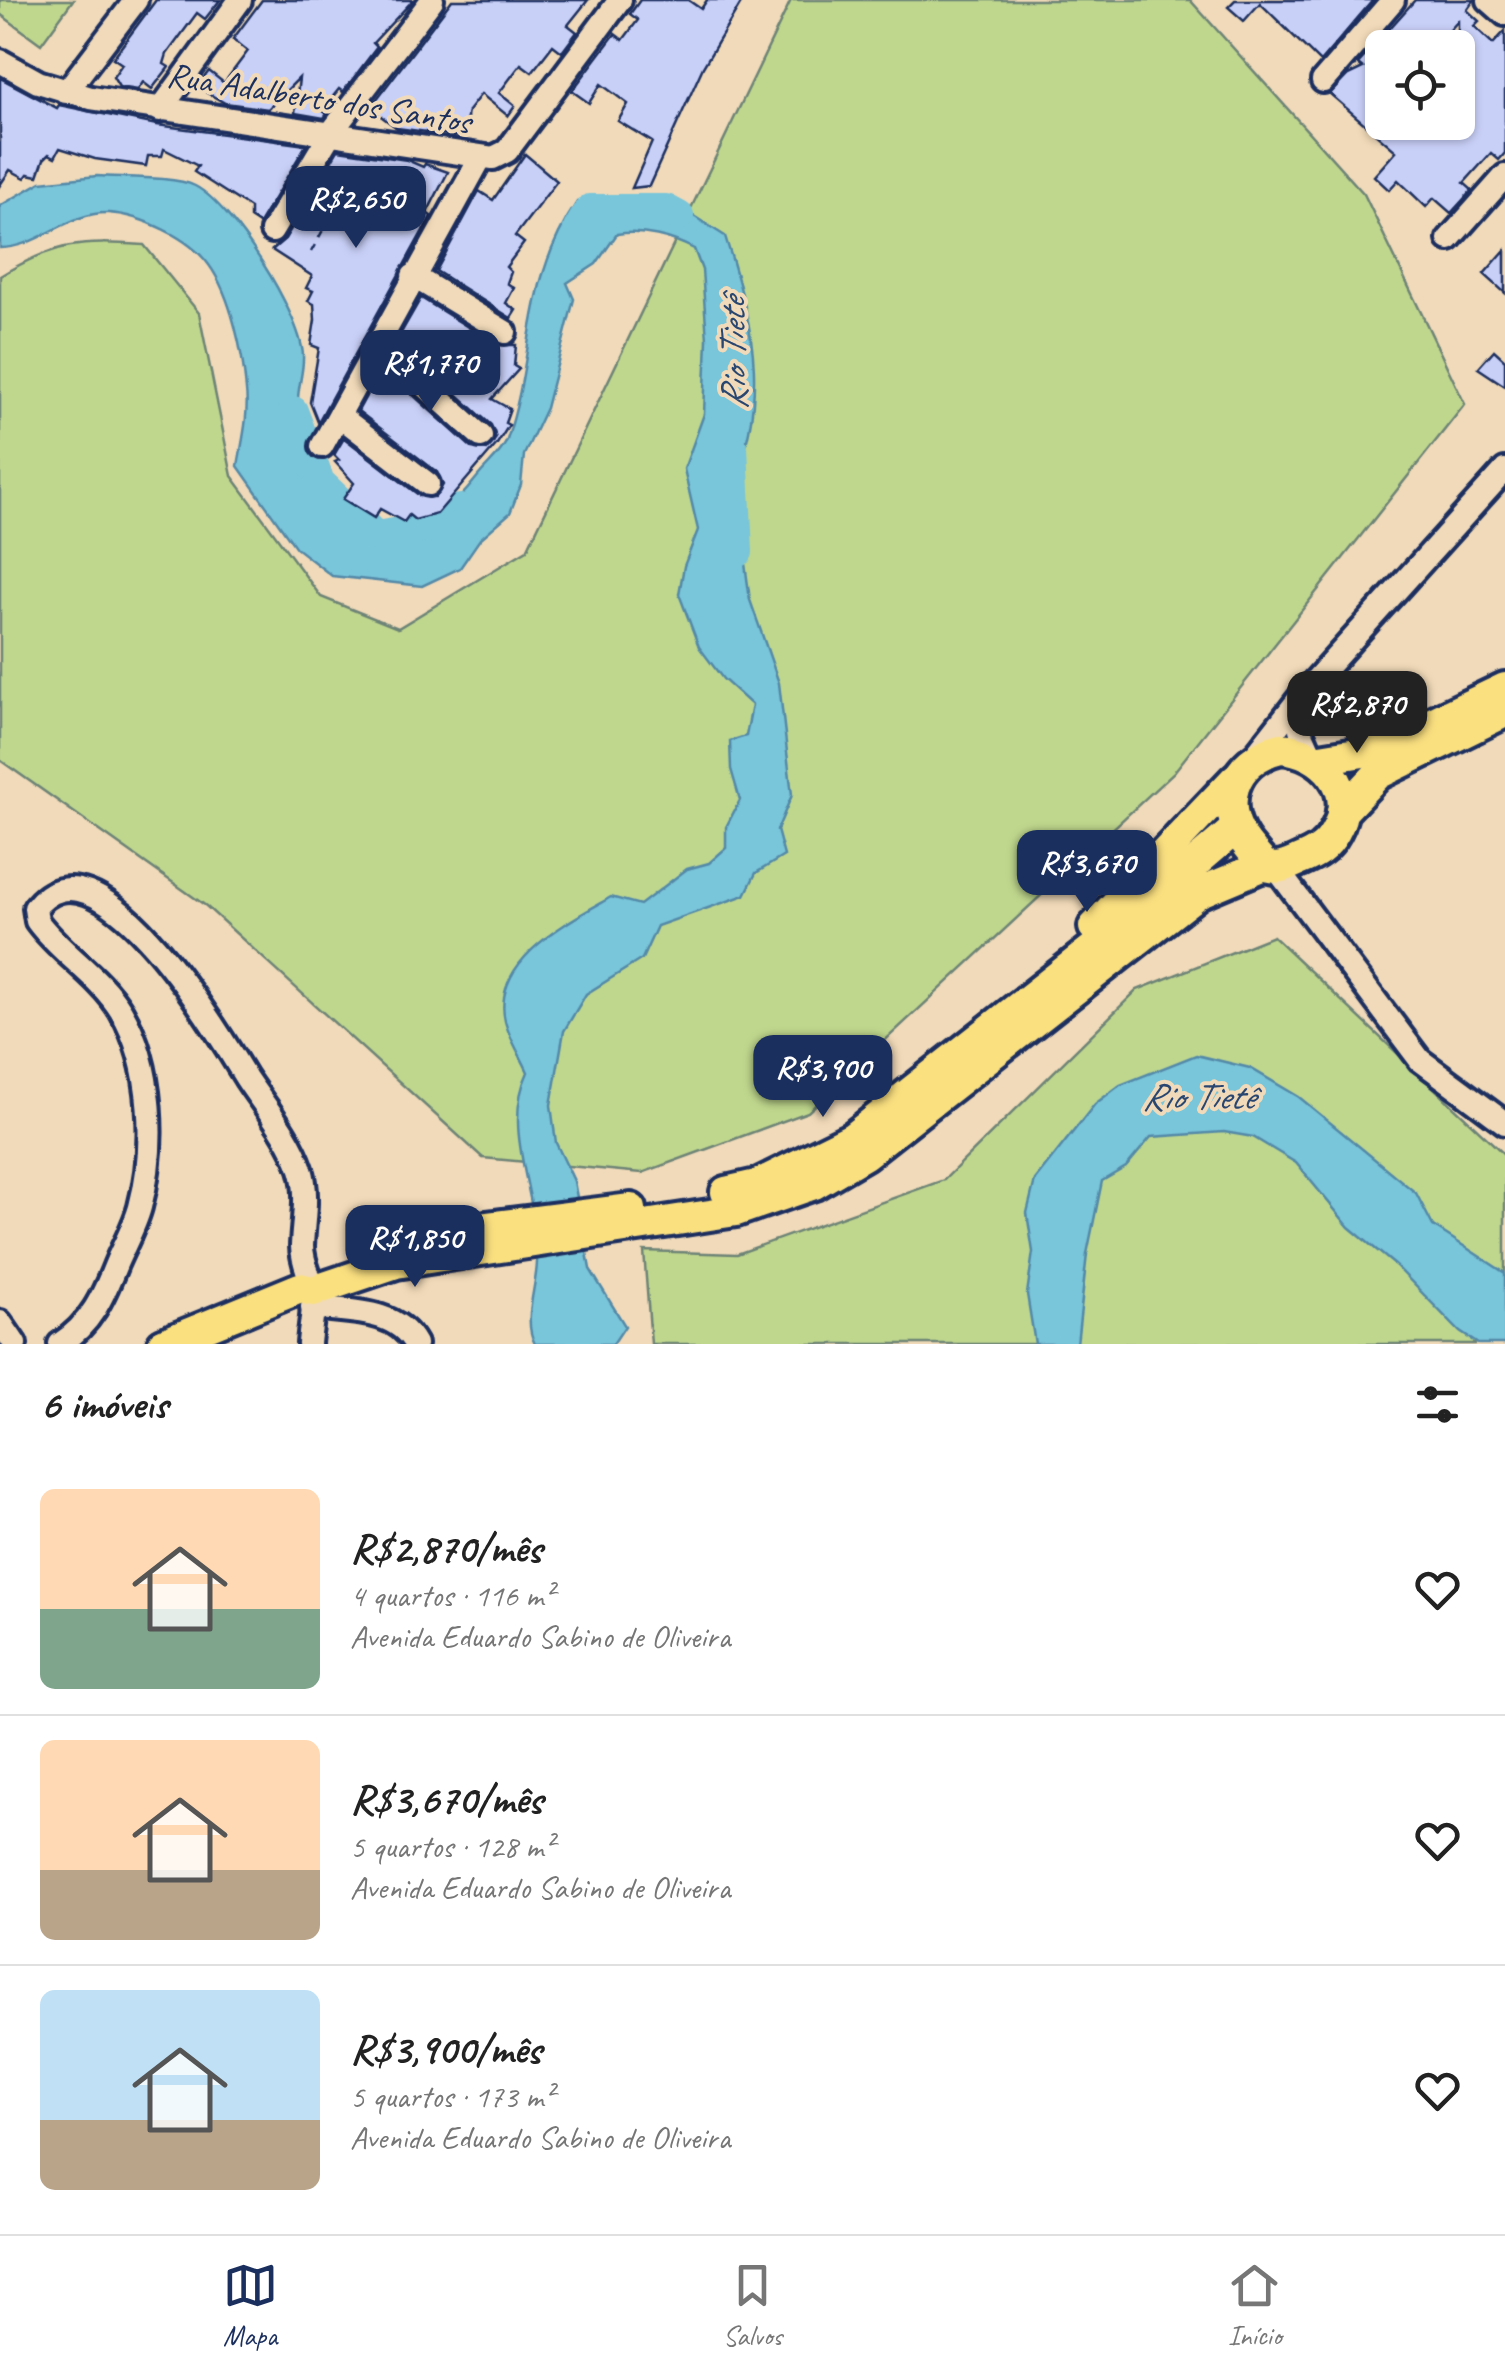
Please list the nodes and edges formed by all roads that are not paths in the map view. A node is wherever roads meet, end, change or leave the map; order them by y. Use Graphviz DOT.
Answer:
graph roads {
  1 [pos="136,0"];
  2 [pos="240,0"];
  3 [pos="432,0"];
  4 [pos="620,0"];
  5 [pos="1393,0"];
  6 [pos="1489,0"];
  7 [pos="1505,14"];
  8 [pos="0,61"];
  9 [pos="1322,81"];
  10 [pos="66,92"];
  11 [pos="160,110"];
  12 [pos="330,134"];
  13 [pos="480,159"];
  14 [pos="1505,176"];
  15 [pos="272,231"];
  16 [pos="1449,239"];
  17 [pos="413,276"];
  18 [pos="505,332"];
  19 [pos="380,344"];
  20 [pos="341,417"];
  21 [pos="481,436"];
  22 [pos="322,446"];
  23 [pos="1505,470"];
  24 [pos="428,484"];
  25 [pos="1505,688"];
  26 [pos="1302,695"];
  27 [pos="1505,712"];
  28 [pos="1315,757"];
  29 [pos="1244,768"];
  30 [pos="1342,812"];
  31 [pos="1235,828"];
  32 [pos="1280,865"];
  33 [pos="1034,990"];
  34 [pos="1505,1123"];
  35 [pos="593,1226"];
  36 [pos="308,1290"];
  37 [pos="0,1322"];
  38 [pos="15,1344"];
  39 [pos="60,1344"];
  40 [pos="163,1344"];
  41 [pos="309,1344"];
  42 [pos="415,1344"];
  1 -- 10 [label="street"];
  2 -- 11 [label="street"];
  3 -- 12 [label="street"];
  4 -- 13 [label="street, Rua Adalberto dos Santos"];
  5 -- 9 [label="street"];
  6 -- 7 [label="street"];
  8 -- 10 [label="street, Rua Adalberto dos Santos"];
  10 -- 11 [label="street, Rua Adalberto dos Santos"];
  11 -- 12 [label="street, Rua Adalberto dos Santos"];
  12 -- 13 [label="street, Rua Adalberto dos Santos"];
  12 -- 15 [label="street"];
  13 -- 17 [label="street"];
  14 -- 16 [label="street"];
  17 -- 18 [label="street"];
  17 -- 19 [label="street"];
  19 -- 20 [label="street"];
  19 -- 21 [label="street"];
  20 -- 22 [label="street"];
  20 -- 24 [label="street"];
  23 -- 26 [label="street"];
  25 -- 28 [label="main road"];
  26 -- 28 [label="street"];
  26 -- 29 [label="street"];
  27 -- 30 [label="main road"];
  28 -- 29 [label="main road"];
  28 -- 30 [label="main road"];
  29 -- 31 [label="main road"];
  29 -- 33 [label="main road"];
  30 -- 32 [label="main road"];
  31 -- 32 [label="main road"];
  31 -- 33 [label="main road"];
  32 -- 34 [label="street"];
  32 -- 35 [label="main road"];
  33 -- 35 [label="main road"];
  35 -- 36 [label="main road"];
  36 -- 39 [label="street"];
  36 -- 40 [label="main road"];
  36 -- 41 [label="street"];
  36 -- 42 [label="street"];
  37 -- 38 [label="street"];
}
